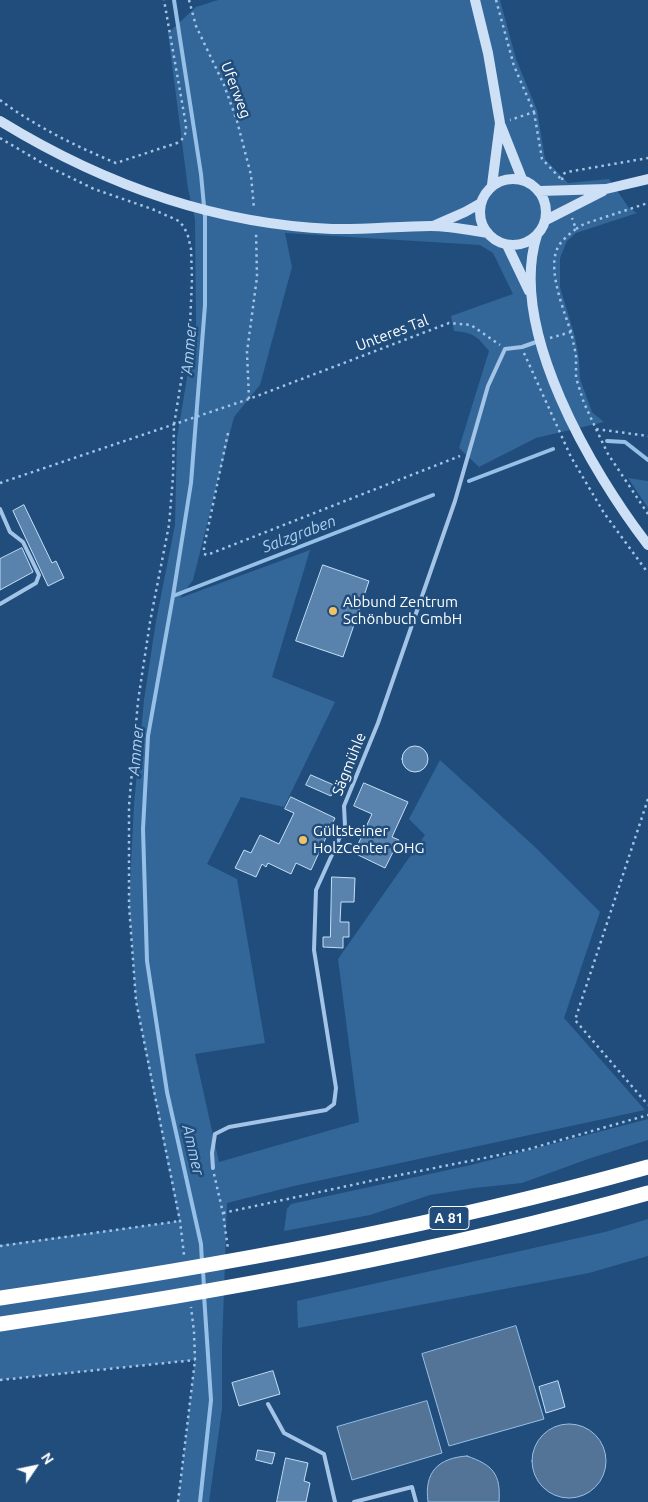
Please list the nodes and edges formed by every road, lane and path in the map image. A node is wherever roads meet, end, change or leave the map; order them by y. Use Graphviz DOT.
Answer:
graph roads {
  1 [pos="164,0"];
  2 [pos="189,0"];
  3 [pos="475,0"];
  4 [pos="496,0"];
  5 [pos="0,100"];
  6 [pos="0,121"];
  7 [pos="500,123"];
  8 [pos="0,138"];
  9 [pos="648,158"];
  10 [pos="522,179"];
  11 [pos="648,179"];
  12 [pos="562,180"];
  13 [pos="492,185"];
  14 [pos="606,189"];
  15 [pos="252,191"];
  16 [pos="540,191"];
  17 [pos="481,203"];
  18 [pos="648,203"];
  19 [pos="546,220"];
  20 [pos="432,226"];
  21 [pos="576,228"];
  22 [pos="488,233"];
  23 [pos="537,235"];
  24 [pos="507,245"];
  25 [pos="257,246"];
  26 [pos="530,293"];
  27 [pos="541,341"];
  28 [pos="522,348"];
  29 [pos="505,349"];
  30 [pos="248,399"];
  31 [pos="174,425"];
  32 [pos="596,429"];
  33 [pos="228,433"];
  34 [pos="648,436"];
  35 [pos="469,452"];
  36 [pos="0,483"];
  37 [pos="0,509"];
  38 [pos="648,514"];
  39 [pos="648,545"];
  40 [pos="648,573"];
  41 [pos="0,604"];
  42 [pos="648,799"];
  43 [pos="648,1105"];
  44 [pos="648,1114"];
  45 [pos="648,1167"];
  46 [pos="212,1168"];
  47 [pos="648,1193"];
  48 [pos="180,1221"];
  49 [pos="0,1246"];
  50 [pos="184,1258"];
  51 [pos="0,1298"];
  52 [pos="191,1304"];
  53 [pos="0,1324"];
  54 [pos="195,1360"];
  55 [pos="0,1380"];
  56 [pos="268,1404"];
  57 [pos="178,1502"];
  58 [pos="335,1502"];
  59 [pos="354,1502"];
  60 [pos="416,1502"];
  1 -- 5 [label="path"];
  2 -- 15 [label="path, Uferweg"];
  3 -- 7 [label="street"];
  4 -- 7 [label="path"];
  6 -- 20 [label="street"];
  7 -- 10 [label="street"];
  7 -- 13 [label="street"];
  8 -- 31 [label="path"];
  9 -- 12 [label="path"];
  10 -- 13 [label="street"];
  10 -- 16 [label="street"];
  11 -- 14 [label="street"];
  13 -- 17 [label="street"];
  14 -- 16 [label="street"];
  14 -- 19 [label="street"];
  16 -- 19 [label="street"];
  17 -- 20 [label="street"];
  17 -- 22 [label="street"];
  18 -- 21 [label="path"];
  19 -- 23 [label="street"];
  20 -- 22 [label="street"];
  22 -- 24 [label="street"];
  23 -- 24 [label="street"];
  23 -- 26 [label="street"];
  24 -- 26 [label="street"];
  25 -- 30 [label="path"];
  26 -- 27 [label="street"];
  27 -- 28 [label="lane"];
  27 -- 32 [label="path"];
  27 -- 39 [label="street"];
  28 -- 29 [label="lane"];
  28 -- 40 [label="path"];
  29 -- 30 [label="path, Unteres Tal"];
  29 -- 35 [label="lane, Sägmühle"];
  30 -- 31 [label="path, Unteres Tal"];
  31 -- 36 [label="path, Unteres Tal"];
  31 -- 48 [label="path"];
  32 -- 34 [label="path"];
  32 -- 38 [label="path"];
  33 -- 35 [label="path"];
  35 -- 46 [label="lane, Sägmühle"];
  37 -- 41 [label="lane"];
  42 -- 43 [label="path"];
  44 -- 46 [label="path"];
  45 -- 51 [label="highway, A 81"];
  47 -- 53 [label="highway, A 81"];
  48 -- 49 [label="path"];
  48 -- 50 [label="path"];
  52 -- 54 [label="path"];
  54 -- 55 [label="path"];
  54 -- 57 [label="path"];
  56 -- 58 [label="lane"];
  59 -- 60 [label="lane"];
}
